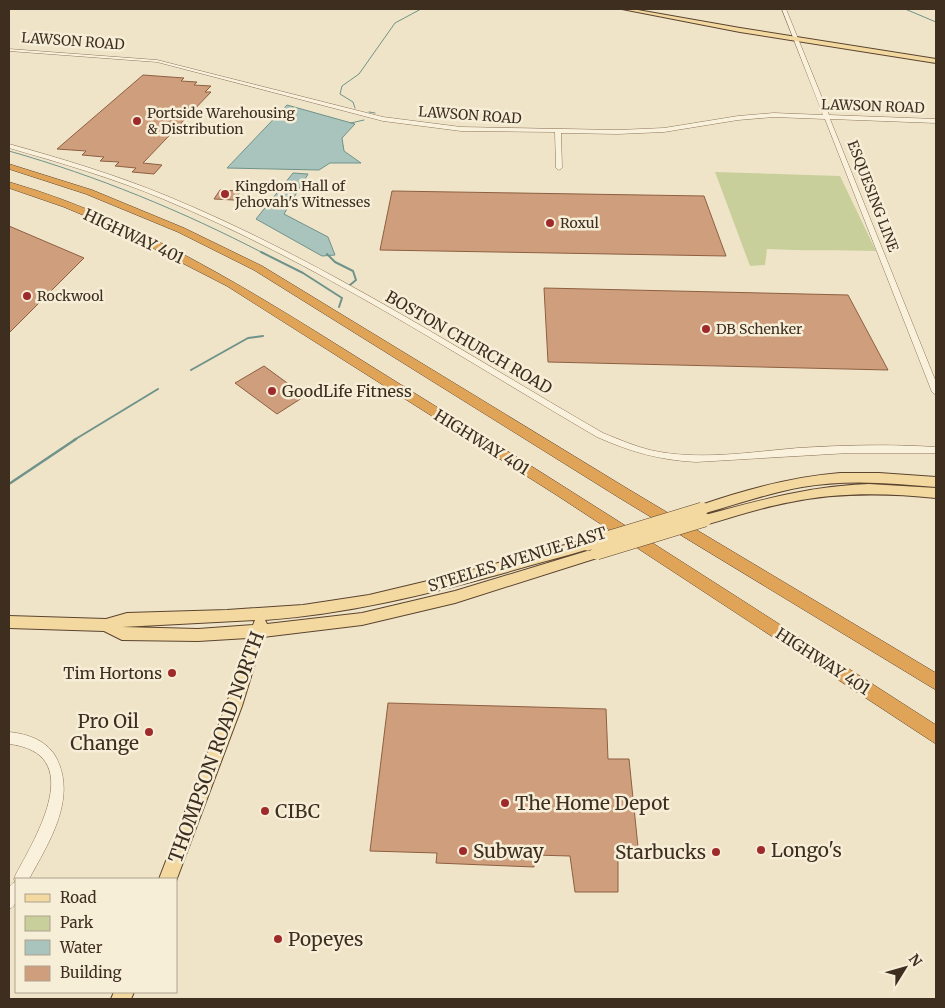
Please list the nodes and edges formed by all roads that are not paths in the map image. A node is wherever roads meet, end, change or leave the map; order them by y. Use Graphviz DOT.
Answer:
graph roads {
  1 [pos="625,9"];
  2 [pos="784,9"];
  3 [pos="791,27"];
  4 [pos="767,34"];
  5 [pos="796,39"];
  6 [pos="830,44"];
  7 [pos="800,49"];
  8 [pos="9,50"];
  9 [pos="936,61"];
  10 [pos="827,117"];
  11 [pos="936,121"];
  12 [pos="558,132"];
  13 [pos="9,146"];
  14 [pos="9,166"];
  15 [pos="559,168"];
  16 [pos="9,185"];
  17 [pos="936,392"];
  18 [pos="936,450"];
  19 [pos="936,482"];
  20 [pos="936,493"];
  21 [pos="704,515"];
  22 [pos="592,549"];
  23 [pos="262,614"];
  24 [pos="9,622"];
  25 [pos="106,624"];
  26 [pos="258,631"];
  27 [pos="936,682"];
  28 [pos="936,735"];
  29 [pos="9,738"];
  30 [pos="22,878"];
  31 [pos="168,878"];
  32 [pos="15,891"];
  33 [pos="9,902"];
  1 -- 4 [label="main road"];
  2 -- 3 [label="street, ESQUESING LINE"];
  3 -- 4 [label="main road"];
  3 -- 5 [label="street, ESQUESING LINE"];
  4 -- 5 [label="main road"];
  5 -- 6 [label="main road"];
  5 -- 7 [label="street, ESQUESING LINE"];
  6 -- 7 [label="main road"];
  6 -- 9 [label="main road"];
  7 -- 10 [label="street, ESQUESING LINE"];
  8 -- 12 [label="street, LAWSON ROAD"];
  10 -- 11 [label="street, LAWSON ROAD"];
  10 -- 12 [label="street, LAWSON ROAD"];
  10 -- 17 [label="street, ESQUESING LINE"];
  12 -- 15 [label="street"];
  13 -- 18 [label="street, BOSTON CHURCH ROAD"];
  14 -- 27 [label="highway, HIGHWAY 401"];
  16 -- 28 [label="highway, HIGHWAY 401"];
  19 -- 21 [label="main road, STEELES AVENUE EAST"];
  20 -- 21 [label="main road, STEELES AVENUE EAST"];
  21 -- 22 [label="main road, STEELES AVENUE EAST, bridge"];
  22 -- 23 [label="main road, STEELES AVENUE EAST"];
  22 -- 26 [label="main road, STEELES AVENUE EAST"];
  23 -- 25 [label="main road, STEELES AVENUE EAST"];
  23 -- 26 [label="main road, THOMPSON ROAD NORTH"];
  24 -- 25 [label="main road, STEELES AVENUE EAST"];
  25 -- 26 [label="main road, STEELES AVENUE EAST"];
  26 -- 31 [label="main road, THOMPSON ROAD NORTH"];
  29 -- 30 [label="street"];
  32 -- 33 [label="street"];
}
